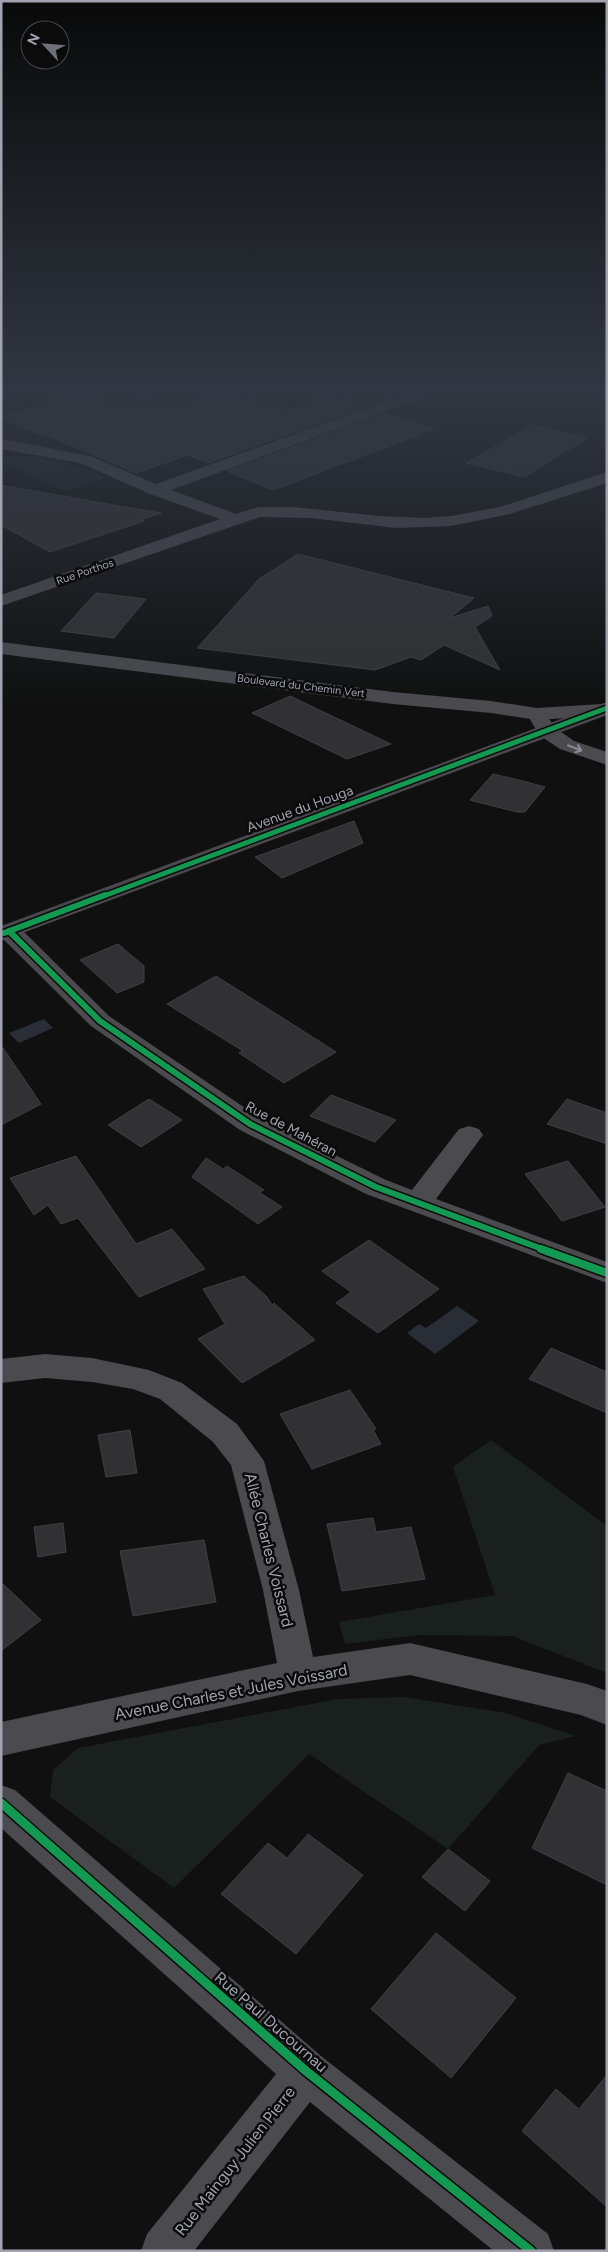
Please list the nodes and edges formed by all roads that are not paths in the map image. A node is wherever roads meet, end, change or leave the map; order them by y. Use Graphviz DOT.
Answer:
graph roads {
  1 [pos="175,497"];
  2 [pos="548,497"];
  3 [pos="237,520"];
  4 [pos="1,601"];
  5 [pos="1,648"];
  6 [pos="605,710"];
  7 [pos="542,722"];
  8 [pos="607,759"];
  9 [pos="5,932"];
  10 [pos="469,1135"];
  11 [pos="417,1203"];
  12 [pos="607,1273"];
  13 [pos="1,1371"];
  14 [pos="298,1675"];
  15 [pos="607,1709"];
  16 [pos="1,1739"];
  17 [pos="1,1803"];
  18 [pos="306,2071"];
  19 [pos="164,2251"];
  20 [pos="531,2251"];
  1 -- 3 [label="street"];
  2 -- 3 [label="street, Rue Porthos"];
  3 -- 4 [label="street, Rue Porthos"];
  5 -- 7 [label="street, Boulevard du Chemin Vert"];
  6 -- 7 [label="main road, Avenue du Houga"];
  7 -- 8 [label="street, one-way"];
  7 -- 9 [label="main road, Avenue du Houga"];
  9 -- 11 [label="street, Rue de Mahéran"];
  10 -- 11 [label="street"];
  11 -- 12 [label="street, Rue de Mahéran"];
  13 -- 14 [label="street, Allée Charles Voissard"];
  14 -- 15 [label="street, Avenue Charles et Jules Voissard"];
  14 -- 16 [label="street, Avenue Charles et Jules Voissard"];
  17 -- 18 [label="street, Rue Paul Ducournau"];
  18 -- 19 [label="street, Rue Mainguy Julien Pierre"];
  18 -- 20 [label="street, Rue Paul Ducournau"];
}
